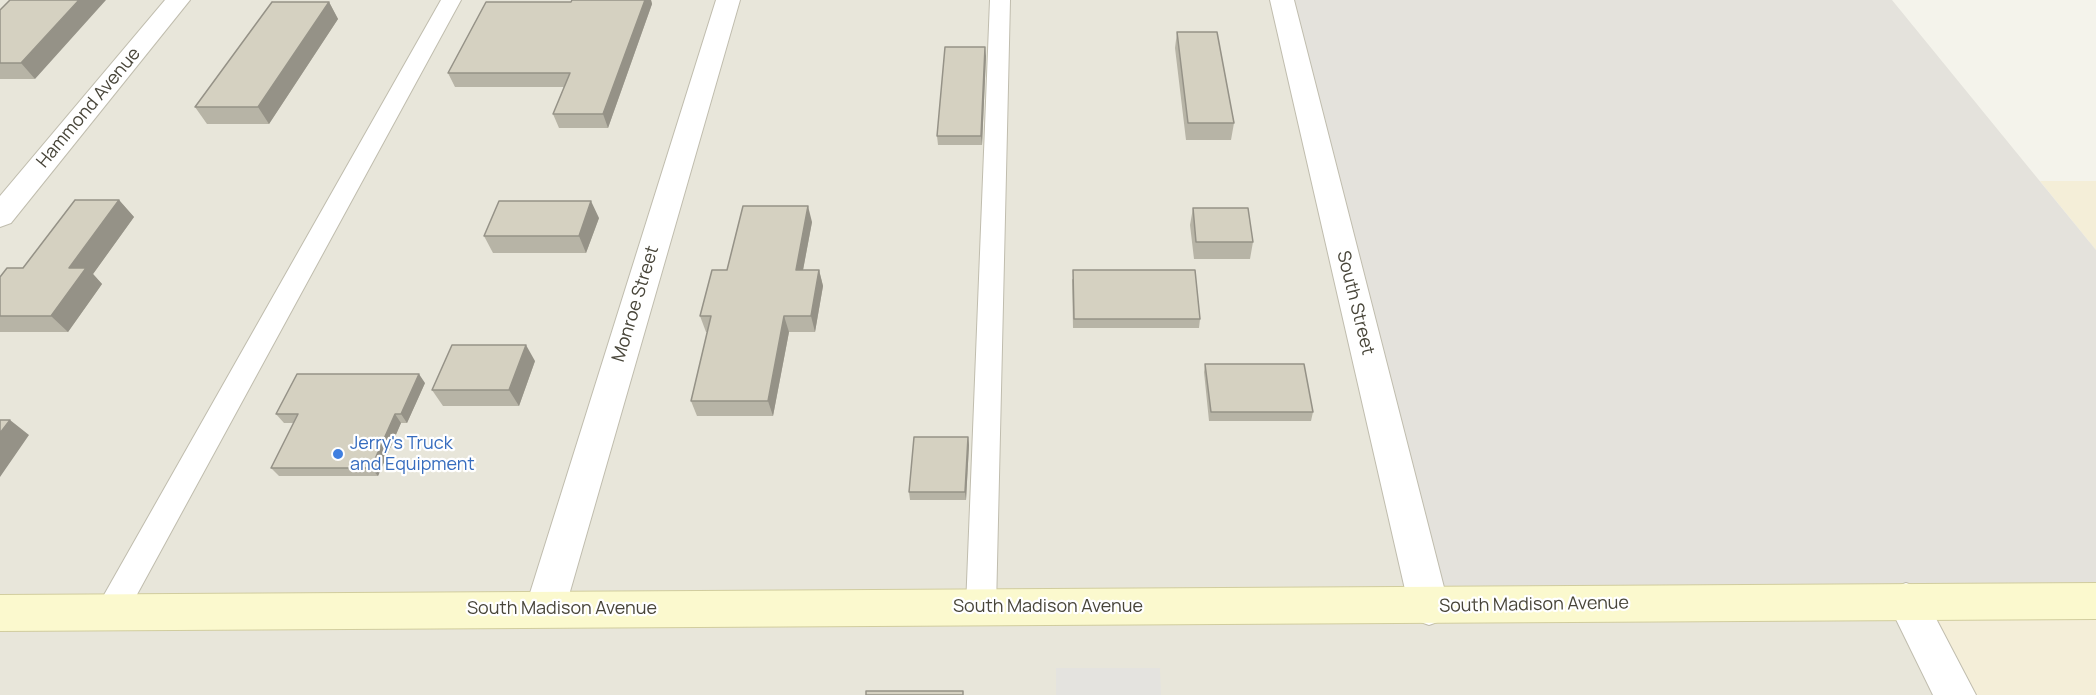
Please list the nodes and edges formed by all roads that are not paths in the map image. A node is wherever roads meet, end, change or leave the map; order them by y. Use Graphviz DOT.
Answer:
graph roads {
  1 [pos="178,0"];
  2 [pos="451,0"];
  3 [pos="728,0"];
  4 [pos="1000,0"];
  5 [pos="1282,0"];
  6 [pos="0,216"];
  7 [pos="1906,601"];
  8 [pos="2096,601"];
  9 [pos="981,607"];
  10 [pos="1429,607"];
  11 [pos="545,609"];
  12 [pos="111,612"];
  13 [pos="0,613"];
  14 [pos="1955,695"];
  1 -- 6 [label="street, Hammond Avenue"];
  2 -- 12 [label="lane"];
  3 -- 11 [label="street, Monroe Street"];
  4 -- 9 [label="lane"];
  5 -- 10 [label="street, South Street"];
  7 -- 8 [label="main road, South Madison Avenue"];
  7 -- 10 [label="main road, South Madison Avenue"];
  7 -- 14 [label="street"];
  9 -- 10 [label="main road, South Madison Avenue"];
  9 -- 11 [label="main road, South Madison Avenue"];
  11 -- 12 [label="main road, South Madison Avenue"];
  12 -- 13 [label="main road, South Madison Avenue"];
}
